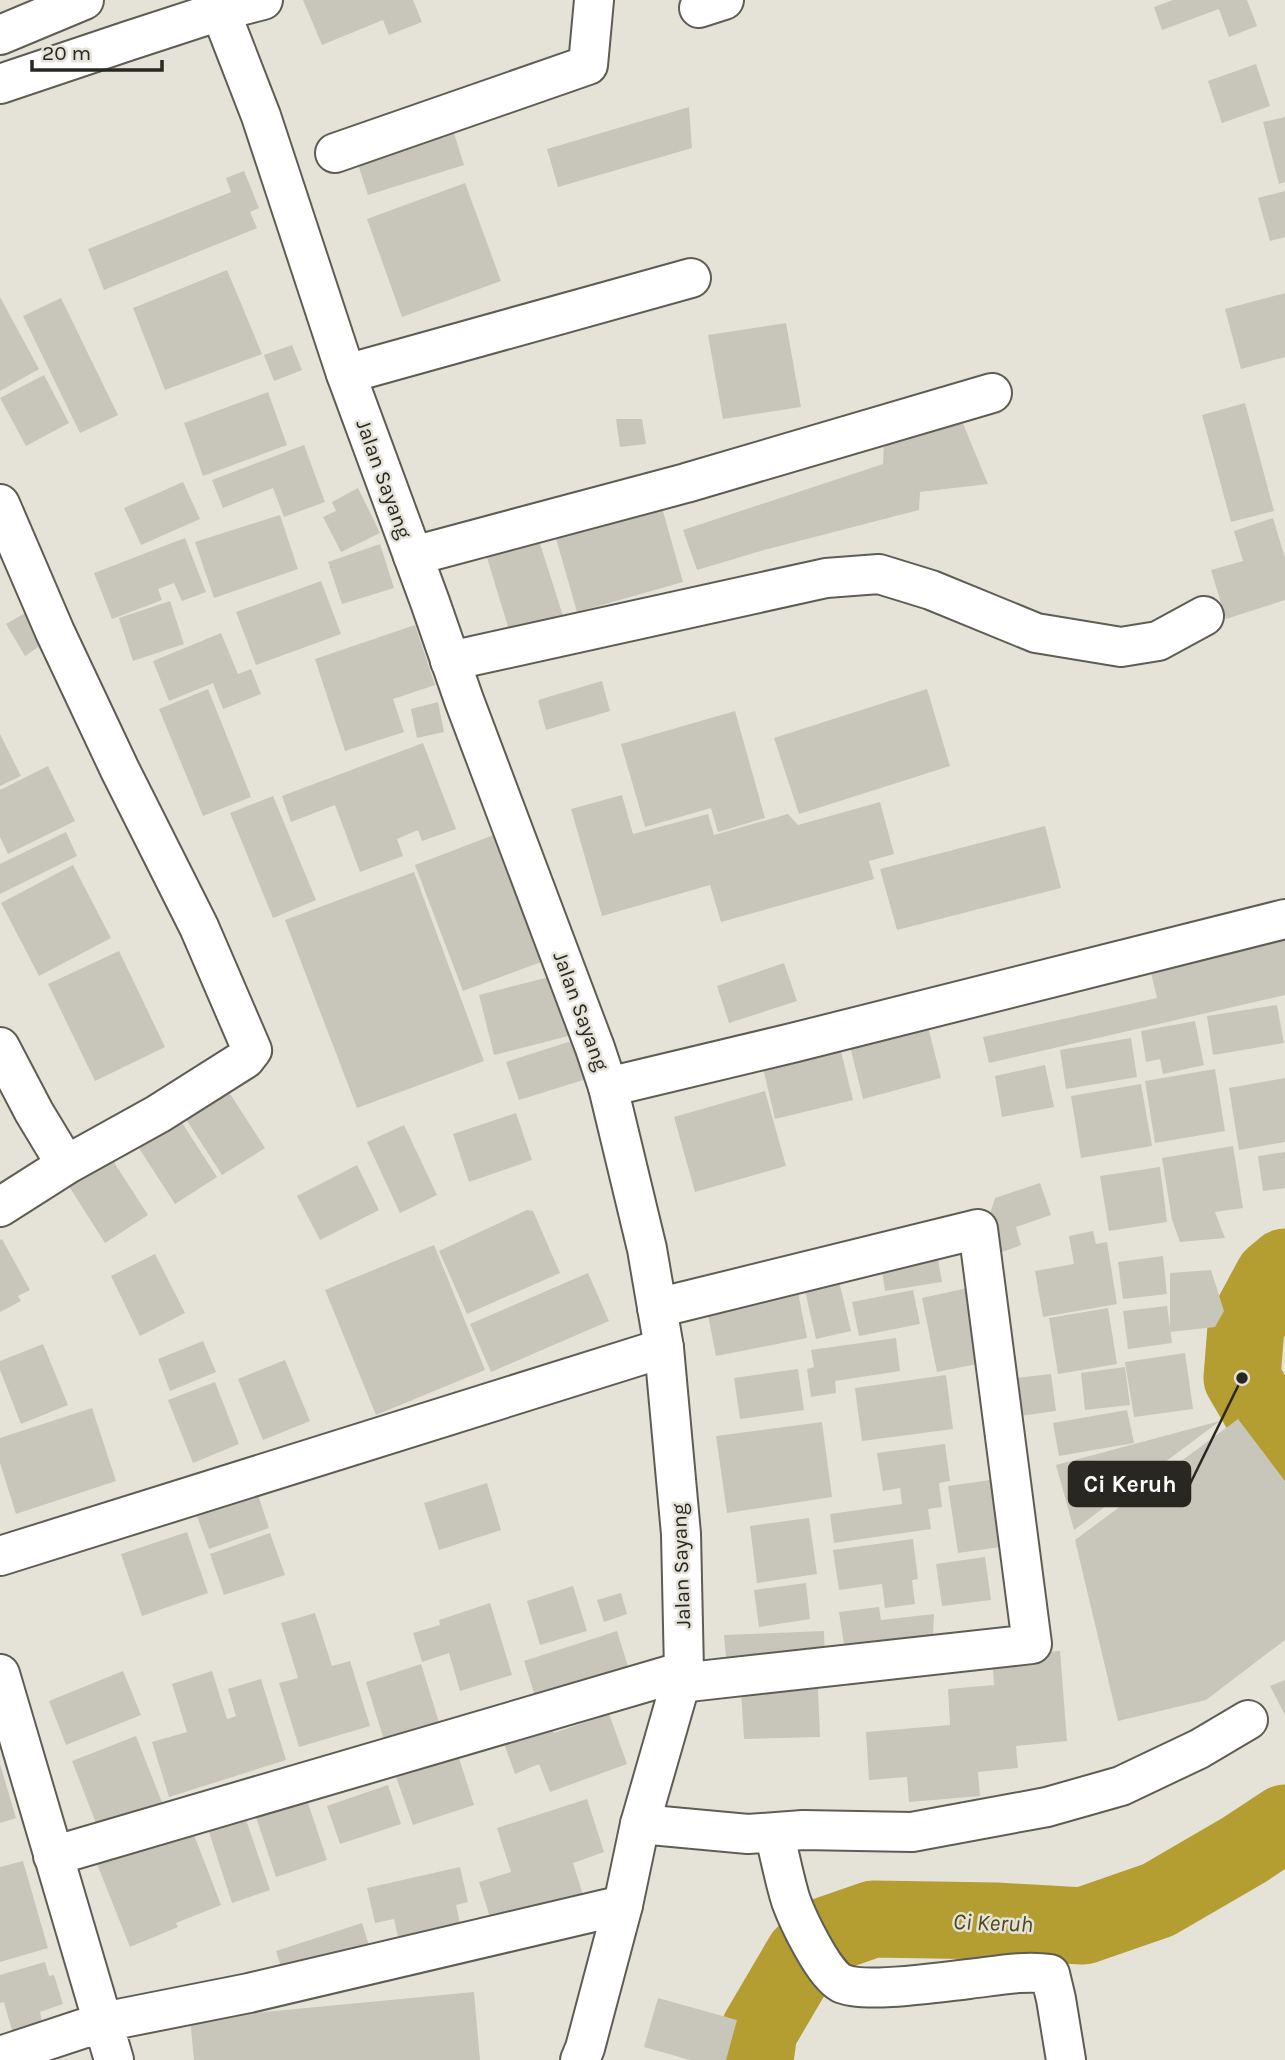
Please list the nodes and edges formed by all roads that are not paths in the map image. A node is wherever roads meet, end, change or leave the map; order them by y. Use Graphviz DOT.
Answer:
graph roads {
  1 [pos="84,0"];
  2 [pos="263,0"];
  3 [pos="594,0"];
  4 [pos="218,6"];
  5 [pos="0,35"];
  6 [pos="0,84"];
  7 [pos="335,153"];
  8 [pos="691,278"];
  9 [pos="346,374"];
  10 [pos="992,393"];
  11 [pos="0,504"];
  12 [pos="413,556"];
  13 [pos="1204,616"];
  14 [pos="450,661"];
  15 [pos="1285,919"];
  16 [pos="0,1047"];
  17 [pos="608,1087"];
  18 [pos="66,1165"];
  19 [pos="0,1207"];
  20 [pos="657,1308"];
  21 [pos="664,1348"];
  22 [pos="0,1556"];
  23 [pos="0,1674"];
  24 [pos="682,1677"];
  25 [pos="1248,1720"];
  26 [pos="640,1824"];
  27 [pos="774,1833"];
  28 [pos="53,1856"];
  29 [pos="622,1905"];
  30 [pos="103,2022"];
  31 [pos="0,2056"];
  32 [pos="114,2060"];
  33 [pos="580,2060"];
  34 [pos="1066,2060"];
  1 -- 5 [label="street"];
  2 -- 4 [label="street"];
  3 -- 7 [label="street"];
  4 -- 6 [label="street"];
  4 -- 9 [label="street, Jalan Sayang"];
  8 -- 9 [label="street"];
  9 -- 12 [label="street, Jalan Sayang"];
  10 -- 12 [label="street"];
  11 -- 18 [label="street"];
  12 -- 14 [label="street, Jalan Sayang"];
  13 -- 14 [label="street"];
  14 -- 17 [label="street, Jalan Sayang"];
  15 -- 17 [label="street"];
  16 -- 18 [label="street"];
  17 -- 20 [label="street, Jalan Sayang"];
  18 -- 19 [label="street"];
  20 -- 21 [label="street, Jalan Sayang"];
  20 -- 24 [label="street"];
  21 -- 22 [label="street"];
  21 -- 24 [label="street, Jalan Sayang"];
  23 -- 28 [label="street"];
  24 -- 26 [label="street, Jalan Sayang"];
  24 -- 28 [label="street"];
  25 -- 27 [label="street"];
  26 -- 27 [label="street"];
  26 -- 29 [label="street, Jalan Sayang"];
  27 -- 34 [label="street"];
  28 -- 30 [label="street"];
  29 -- 30 [label="street"];
  29 -- 33 [label="street, Jalan Sayang"];
  30 -- 31 [label="street"];
  30 -- 32 [label="street"];
}
